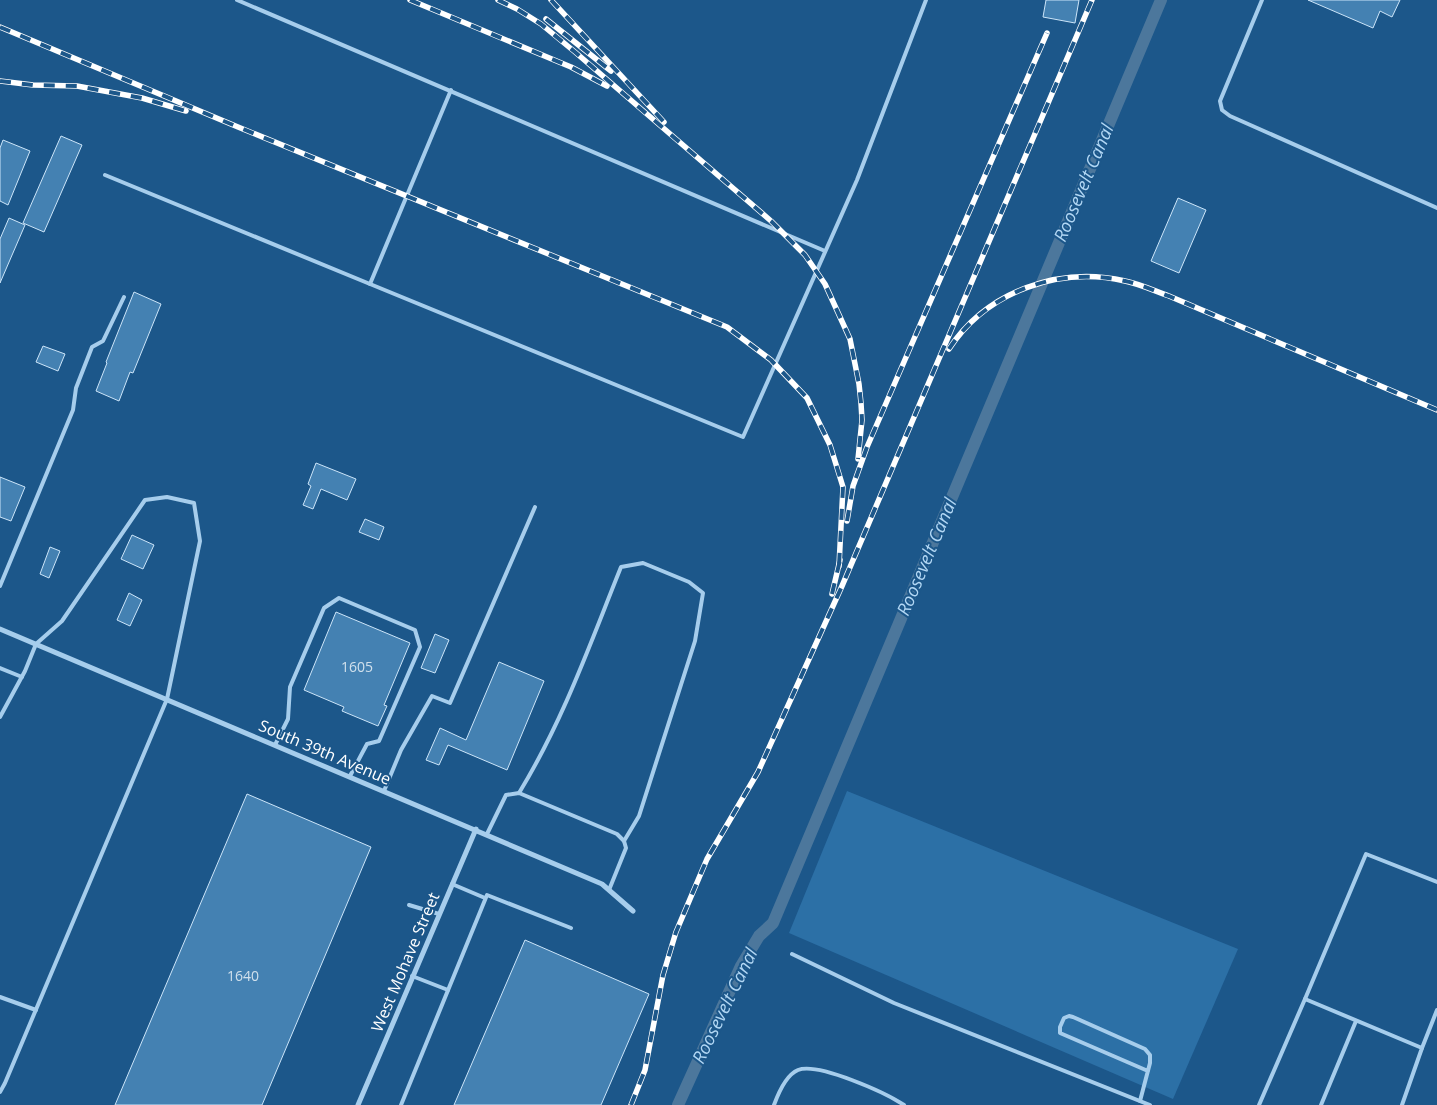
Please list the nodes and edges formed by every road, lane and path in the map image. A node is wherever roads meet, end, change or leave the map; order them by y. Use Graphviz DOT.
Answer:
graph roads {
  1 [pos="238,0"];
  2 [pos="926,0"];
  3 [pos="1262,0"];
  4 [pos="451,90"];
  5 [pos="105,175"];
  6 [pos="1437,208"];
  7 [pos="825,251"];
  8 [pos="370,284"];
  9 [pos="124,297"];
  10 [pos="535,507"];
  11 [pos="0,586"];
  12 [pos="0,629"];
  13 [pos="36,644"];
  14 [pos="0,668"];
  15 [pos="22,677"];
  16 [pos="167,700"];
  17 [pos="0,717"];
  18 [pos="275,745"];
  19 [pos="350,776"];
  20 [pos="384,791"];
  21 [pos="519,793"];
  22 [pos="476,829"];
  23 [pos="487,834"];
  24 [pos="624,840"];
  25 [pos="1437,882"];
  26 [pos="452,884"];
  27 [pos="609,890"];
  28 [pos="485,898"];
  29 [pos="409,905"];
  30 [pos="633,911"];
  31 [pos="439,914"];
  32 [pos="571,928"];
  33 [pos="792,954"];
  34 [pos="412,976"];
  35 [pos="448,990"];
  36 [pos="0,997"];
  37 [pos="1305,999"];
  38 [pos="36,1010"];
  39 [pos="1437,1010"];
  40 [pos="1356,1021"];
  41 [pos="1422,1048"];
  42 [pos="1148,1070"];
  43 [pos="0,1092"];
  44 [pos="1140,1101"];
  45 [pos="358,1105"];
  46 [pos="401,1105"];
  47 [pos="774,1105"];
  48 [pos="904,1105"];
  49 [pos="1150,1105"];
  50 [pos="1259,1105"];
  51 [pos="1321,1105"];
  52 [pos="1402,1105"];
  1 -- 4 [label="lane"];
  2 -- 7 [label="lane"];
  3 -- 6 [label="lane"];
  4 -- 7 [label="lane"];
  4 -- 8 [label="lane"];
  5 -- 8 [label="lane"];
  7 -- 8 [label="lane"];
  9 -- 11 [label="lane"];
  10 -- 20 [label="lane"];
  12 -- 13 [label="street, South 39th Avenue"];
  13 -- 15 [label="lane"];
  13 -- 16 [label="street, South 39th Avenue"];
  13 -- 16 [label="lane"];
  14 -- 15 [label="lane"];
  15 -- 17 [label="lane"];
  16 -- 18 [label="street, South 39th Avenue"];
  16 -- 38 [label="lane"];
  18 -- 19 [label="street, South 39th Avenue"];
  18 -- 19 [label="lane"];
  19 -- 20 [label="street, South 39th Avenue"];
  20 -- 22 [label="street, South 39th Avenue"];
  21 -- 23 [label="lane"];
  21 -- 24 [label="lane"];
  21 -- 24 [label="lane"];
  22 -- 23 [label="street, South 39th Avenue"];
  22 -- 26 [label="street, West Mohave Street"];
  23 -- 27 [label="street, South 39th Avenue"];
  24 -- 27 [label="lane"];
  25 -- 37 [label="lane"];
  26 -- 28 [label="lane"];
  26 -- 31 [label="street, West Mohave Street"];
  27 -- 30 [label="street, South 39th Avenue"];
  28 -- 32 [label="lane"];
  28 -- 35 [label="lane"];
  29 -- 31 [label="lane"];
  31 -- 34 [label="street, West Mohave Street"];
  33 -- 44 [label="lane"];
  34 -- 35 [label="lane"];
  34 -- 45 [label="street, West Mohave Street"];
  35 -- 46 [label="lane"];
  36 -- 38 [label="lane"];
  37 -- 40 [label="lane"];
  37 -- 50 [label="lane"];
  38 -- 43 [label="lane"];
  39 -- 41 [label="lane"];
  40 -- 41 [label="lane"];
  40 -- 51 [label="lane"];
  41 -- 52 [label="lane"];
  42 -- 42 [label="lane"];
  42 -- 44 [label="lane"];
  44 -- 49 [label="lane"];
  47 -- 48 [label="lane"];
}
